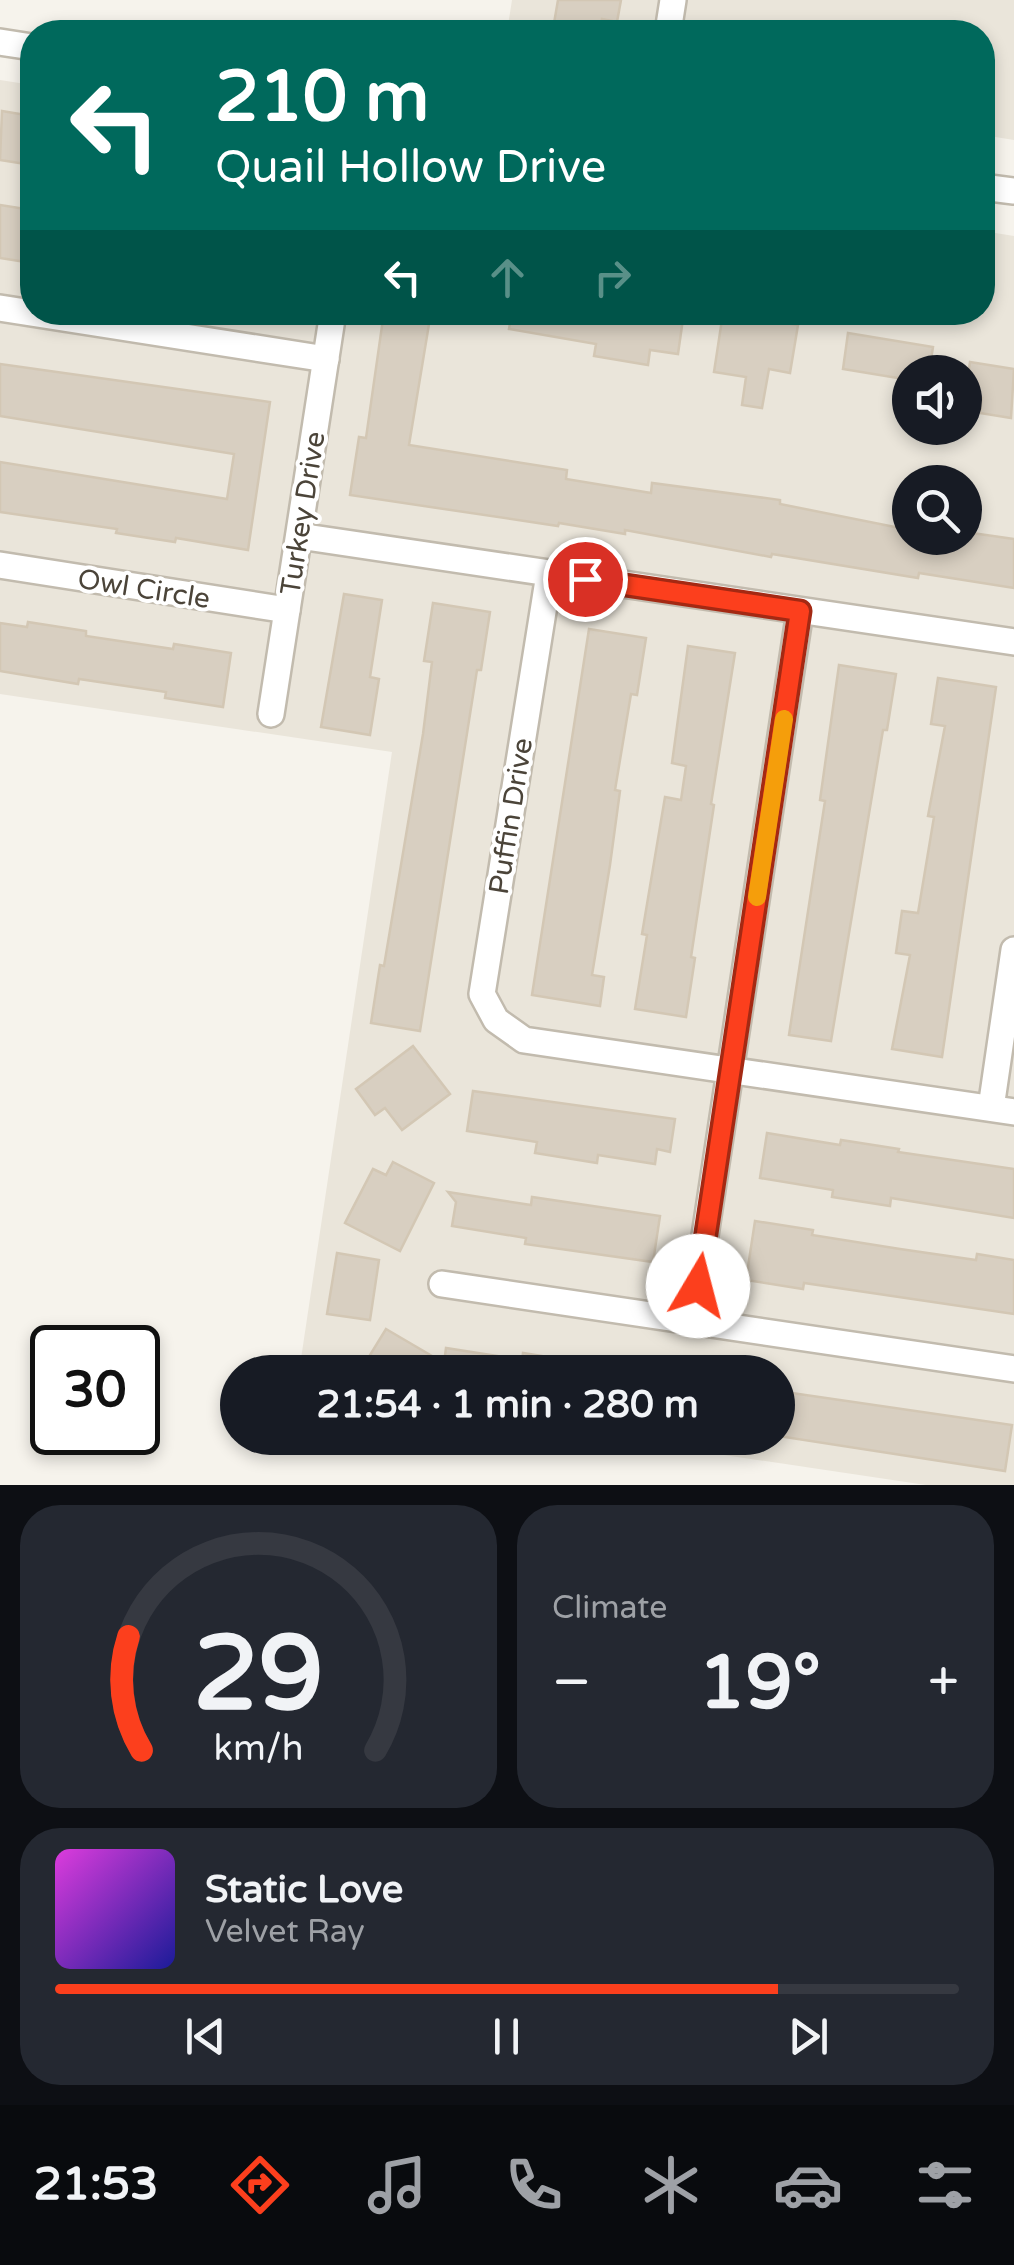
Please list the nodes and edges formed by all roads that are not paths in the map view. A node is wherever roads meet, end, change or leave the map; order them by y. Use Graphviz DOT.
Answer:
graph roads {
  1 [pos="107,325"];
  2 [pos="331,325"];
  3 [pos="326,360"];
  4 [pos="298,536"];
  5 [pos="0,566"];
  6 [pos="549,574"];
  7 [pos="287,610"];
  8 [pos="800,611"];
  9 [pos="1014,642"];
  10 [pos="272,714"];
  11 [pos="1014,950"];
  12 [pos="731,1071"];
  13 [pos="1002,1110"];
  14 [pos="442,1284"];
  15 [pos="692,1322"];
  16 [pos="1014,1369"];
  1 -- 3 [label="street"];
  2 -- 3 [label="street, Turkey Drive"];
  3 -- 4 [label="street, Turkey Drive"];
  4 -- 6 [label="street"];
  4 -- 7 [label="street, Turkey Drive"];
  5 -- 7 [label="street, Owl Circle"];
  6 -- 8 [label="street"];
  6 -- 12 [label="street, Puffin Drive"];
  7 -- 10 [label="street, Turkey Drive"];
  8 -- 9 [label="street"];
  8 -- 12 [label="street"];
  11 -- 13 [label="street"];
  12 -- 13 [label="street"];
  12 -- 15 [label="street"];
  14 -- 15 [label="street"];
  15 -- 16 [label="street"];
}
